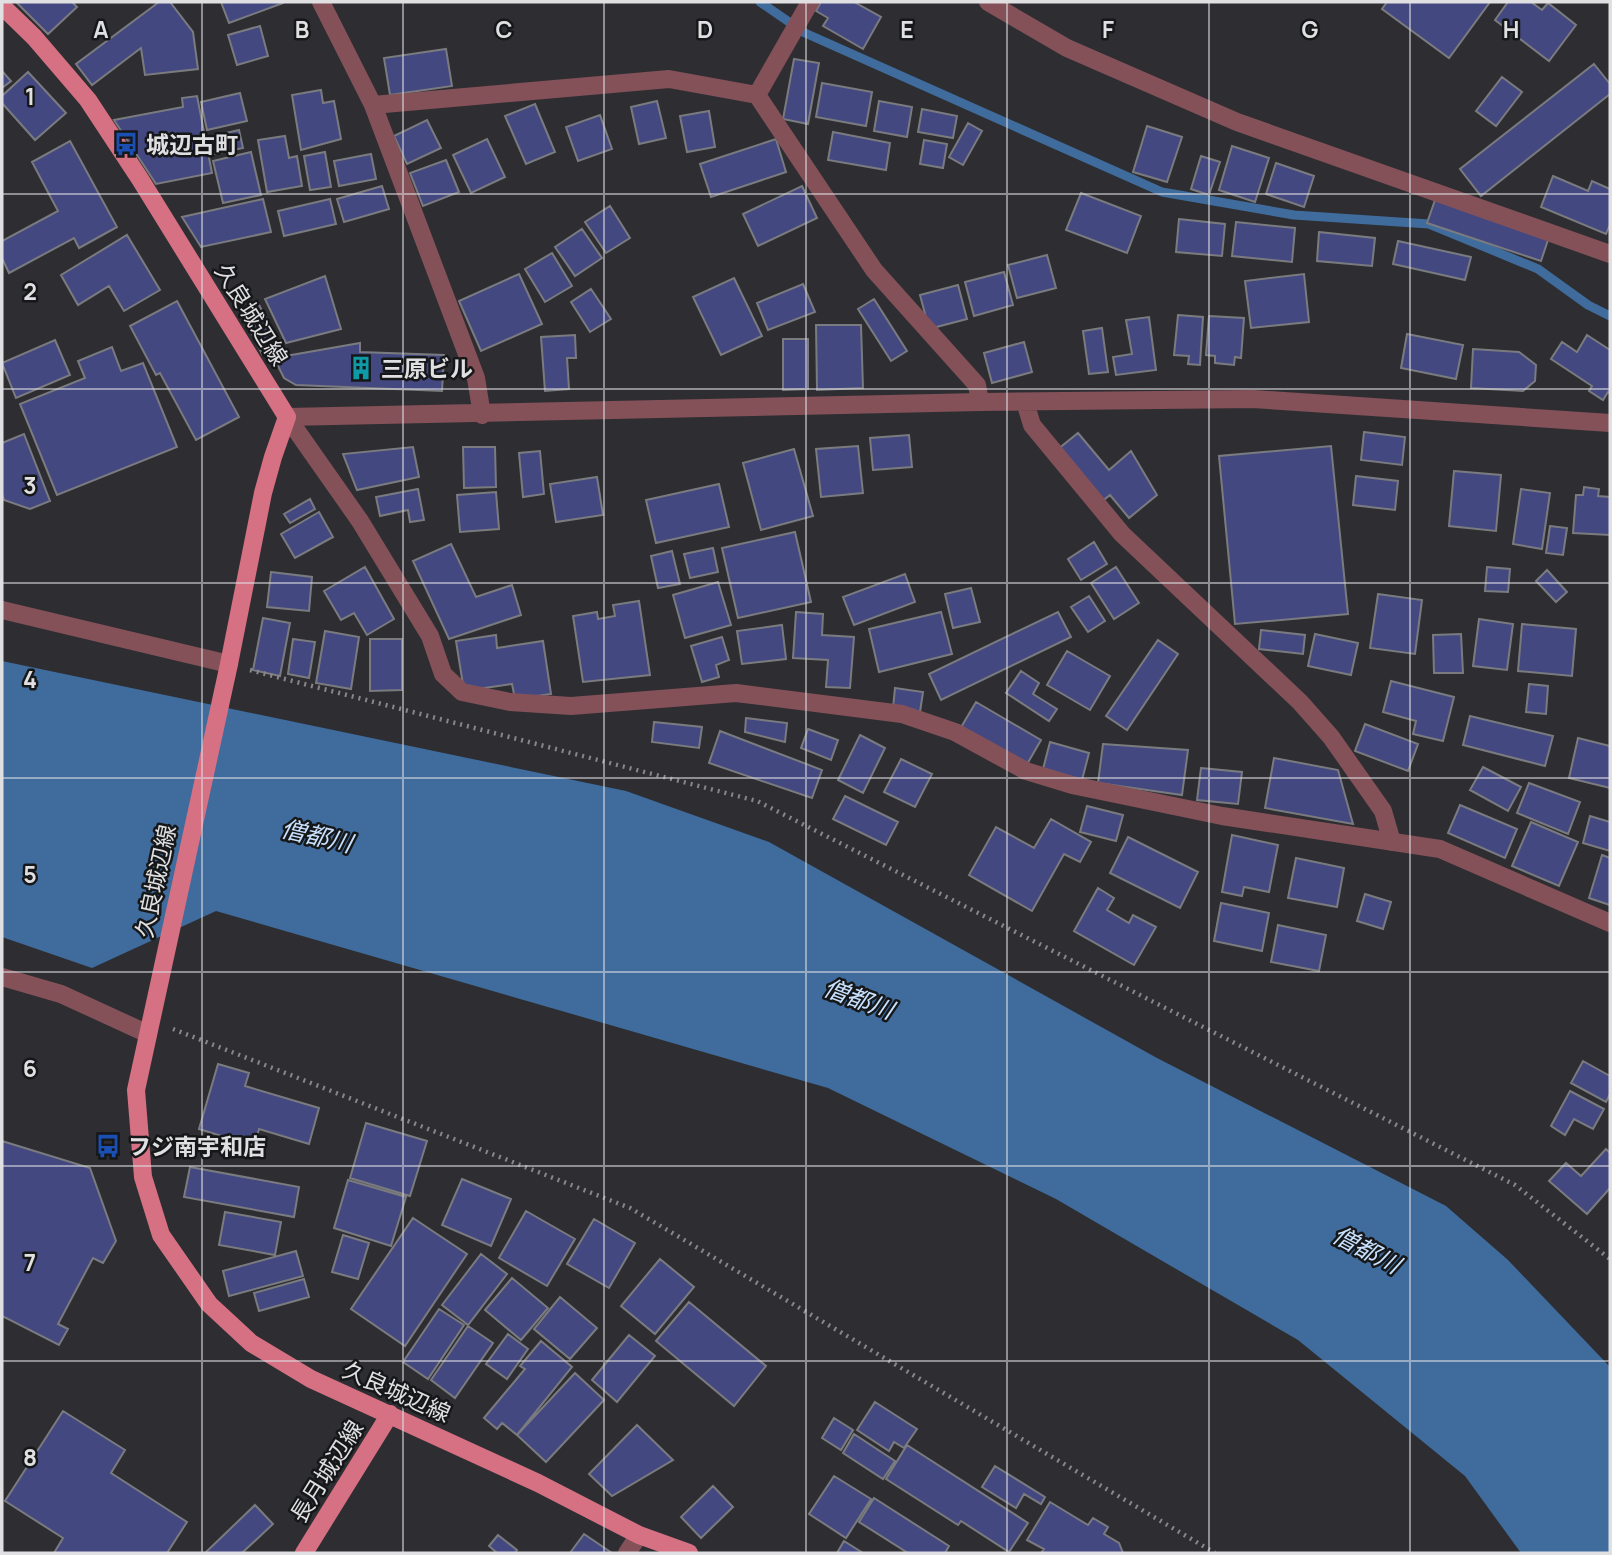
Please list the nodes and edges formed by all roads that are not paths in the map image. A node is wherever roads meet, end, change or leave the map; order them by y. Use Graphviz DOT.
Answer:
graph roads {
  1 [pos="321,2"];
  2 [pos="810,2"];
  3 [pos="988,2"];
  4 [pos="2,6"];
  5 [pos="757,96"];
  6 [pos="373,105"];
  7 [pos="1610,254"];
  8 [pos="980,402"];
  9 [pos="1025,402"];
  10 [pos="482,415"];
  11 [pos="287,417"];
  12 [pos="1610,423"];
  13 [pos="2,610"];
  14 [pos="229,664"];
  15 [pos="1392,842"];
  16 [pos="1610,923"];
  17 [pos="2,977"];
  18 [pos="150,1020"];
  19 [pos="390,1414"];
  20 [pos="639,1535"];
  21 [pos="304,1553"];
  22 [pos="627,1553"];
  23 [pos="688,1553"];
  1 -- 6 [label="street"];
  2 -- 5 [label="street"];
  3 -- 7 [label="street"];
  4 -- 11 [label="main road, 久良城辺線"];
  5 -- 6 [label="street"];
  5 -- 8 [label="street"];
  6 -- 10 [label="street"];
  8 -- 9 [label="street"];
  8 -- 10 [label="street"];
  9 -- 12 [label="street"];
  9 -- 15 [label="street"];
  10 -- 11 [label="street"];
  11 -- 14 [label="main road, 久良城辺線"];
  11 -- 15 [label="street"];
  13 -- 14 [label="street"];
  14 -- 18 [label="main road, 久良城辺線"];
  15 -- 16 [label="street"];
  17 -- 18 [label="street"];
  18 -- 19 [label="main road, 久良城辺線"];
  19 -- 20 [label="main road, 久良城辺線"];
  19 -- 21 [label="main road, 長月城辺線"];
  20 -- 22 [label="street"];
  20 -- 23 [label="main road, 久良城辺線"];
}
